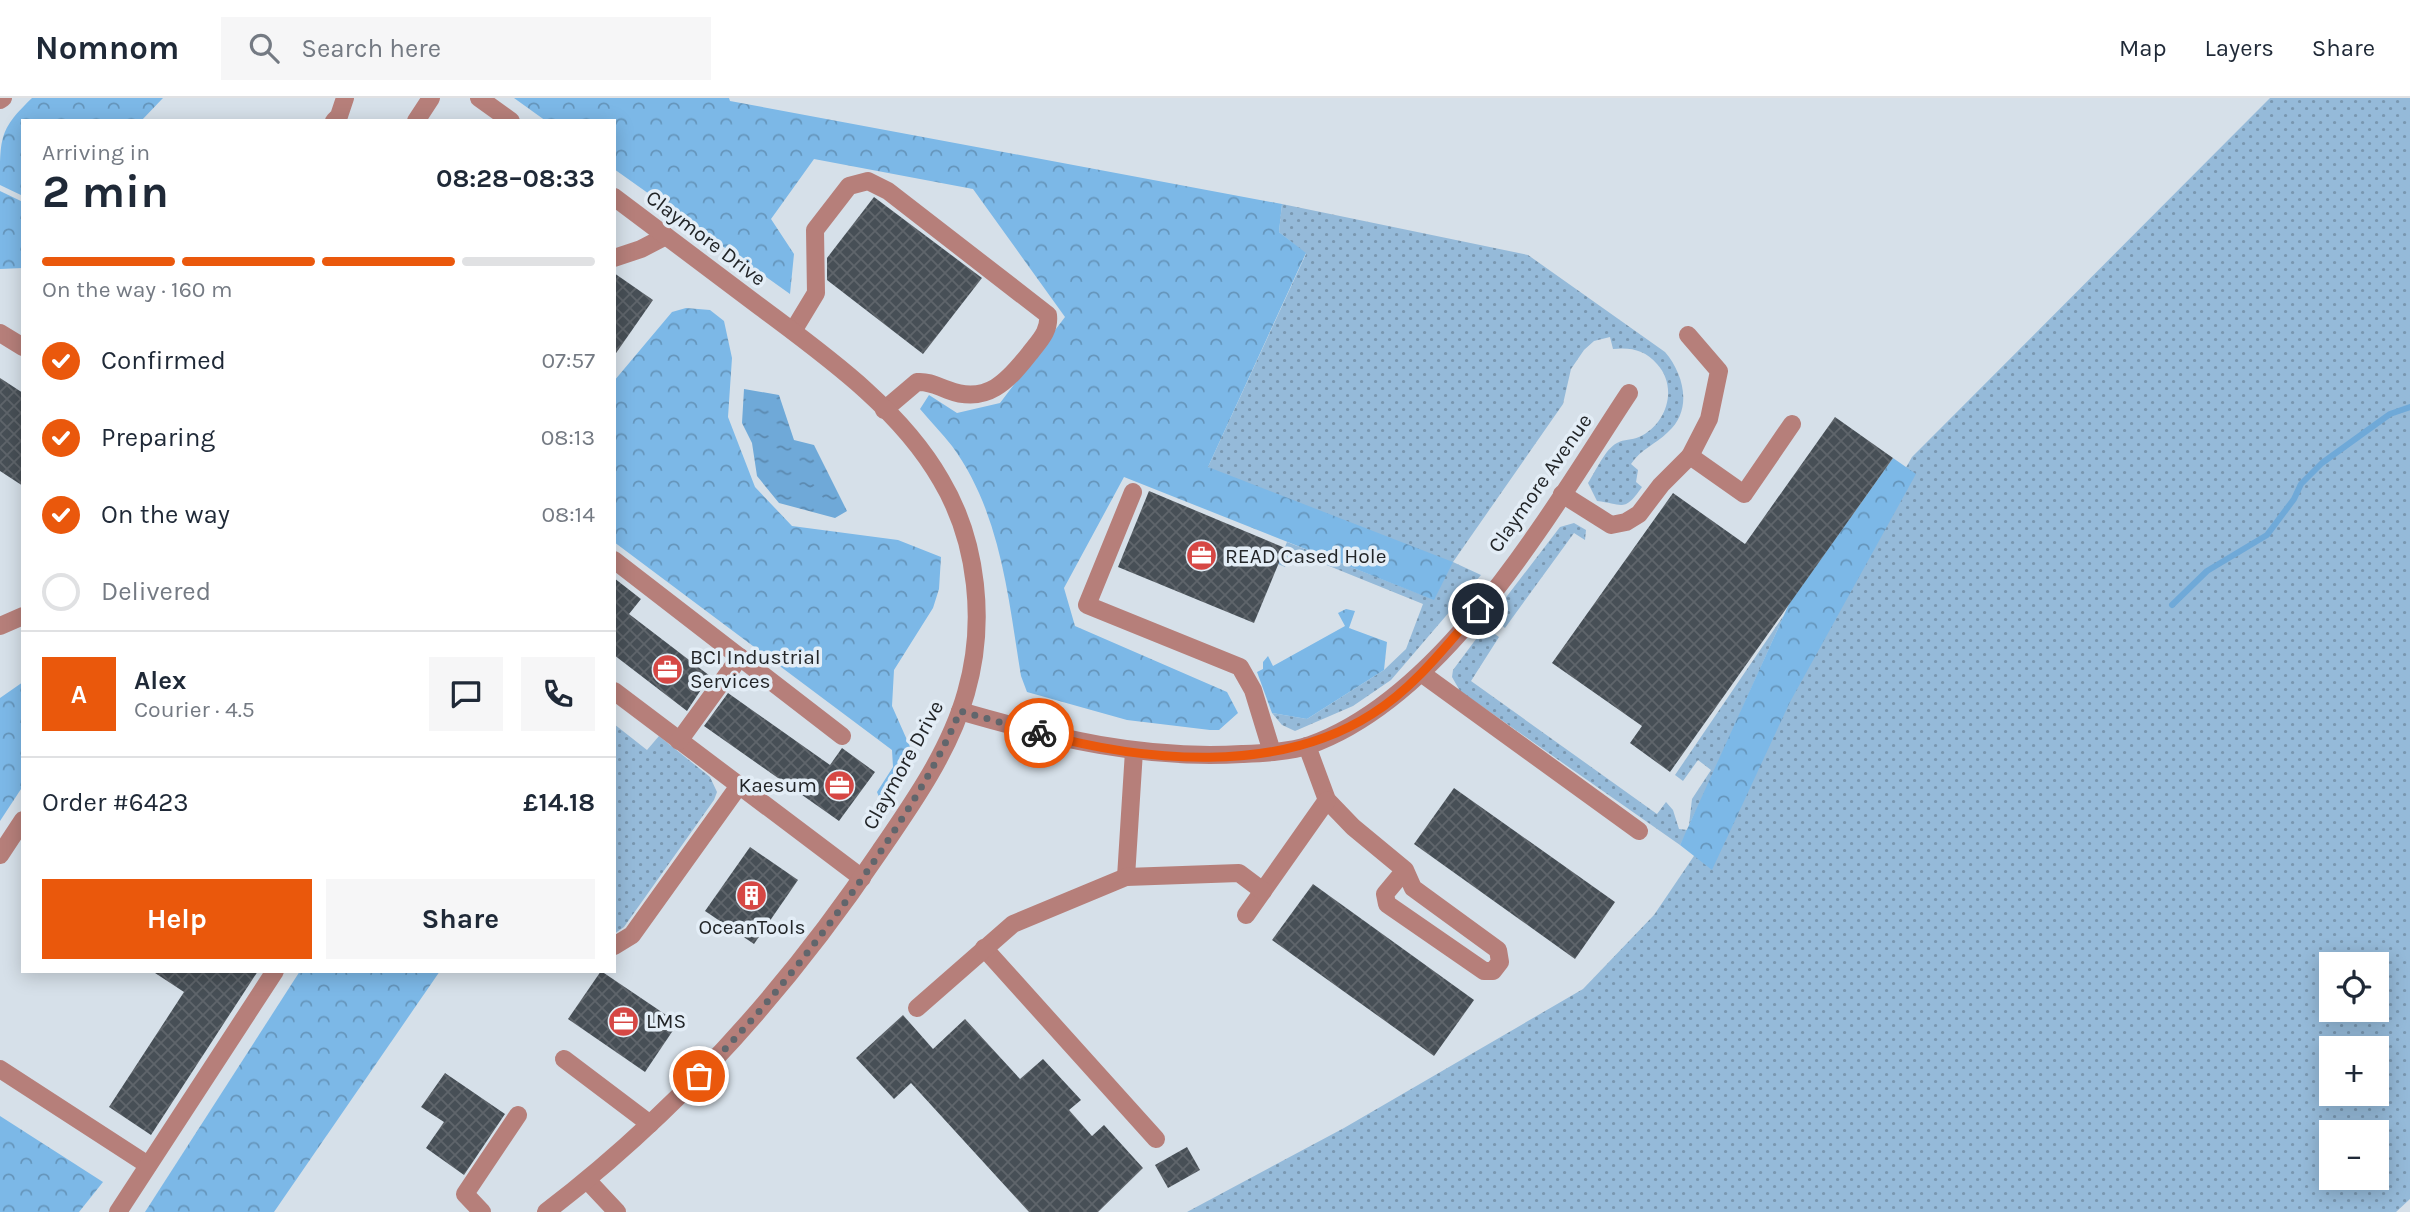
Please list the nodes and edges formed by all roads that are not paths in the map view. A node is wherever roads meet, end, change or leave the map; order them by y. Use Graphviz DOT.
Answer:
graph roads {
  1 [pos="345,98"];
  2 [pos="431,98"];
  3 [pos="479,98"];
  4 [pos="336,119"];
  5 [pos="419,119"];
  6 [pos="507,119"];
  7 [pos="616,198"];
  8 [pos="666,236"];
  9 [pos="616,257"];
  10 [pos="793,331"];
  11 [pos="0,333"];
  12 [pos="1688,335"];
  13 [pos="21,346"];
  14 [pos="1629,393"];
  15 [pos="884,410"];
  16 [pos="1792,424"];
  17 [pos="1690,456"];
  18 [pos="1133,492"];
  19 [pos="1562,494"];
  20 [pos="616,561"];
  21 [pos="21,617"];
  22 [pos="0,626"];
  23 [pos="740,657"];
  24 [pos="1421,673"];
  25 [pos="616,693"];
  26 [pos="960,711"];
  27 [pos="842,736"];
  28 [pos="679,741"];
  29 [pos="1307,746"];
  30 [pos="1134,751"];
  31 [pos="1272,752"];
  32 [pos="738,788"];
  33 [pos="1328,800"];
  34 [pos="21,823"];
  35 [pos="1639,831"];
  36 [pos="0,855"];
  37 [pos="1405,870"];
  38 [pos="1126,877"];
  39 [pos="862,878"];
  40 [pos="1263,891"];
  41 [pos="1246,915"];
  42 [pos="616,945"];
  43 [pos="984,948"];
  44 [pos="274,973"];
  45 [pos="917,1008"];
  46 [pos="564,1059"];
  47 [pos="0,1069"];
  48 [pos="518,1115"];
  49 [pos="650,1124"];
  50 [pos="1156,1139"];
  51 [pos="148,1165"];
  52 [pos="587,1180"];
  53 [pos="118,1212"];
  54 [pos="482,1212"];
  55 [pos="546,1212"];
  56 [pos="617,1212"];
  1 -- 4 [label="street"];
  2 -- 5 [label="street"];
  3 -- 6 [label="street"];
  7 -- 8 [label="street, Claymore Drive"];
  8 -- 9 [label="street"];
  8 -- 10 [label="street, Claymore Drive"];
  10 -- 15 [label="street, Claymore Drive"];
  10 -- 15 [label="street"];
  11 -- 13 [label="street"];
  12 -- 17 [label="street"];
  14 -- 19 [label="street, Claymore Avenue"];
  15 -- 26 [label="street, Claymore Drive"];
  16 -- 17 [label="street"];
  17 -- 19 [label="street"];
  18 -- 31 [label="street"];
  19 -- 24 [label="street, Claymore Avenue"];
  20 -- 23 [label="street"];
  21 -- 22 [label="street"];
  23 -- 27 [label="street"];
  23 -- 28 [label="street"];
  24 -- 29 [label="street, Claymore Avenue"];
  24 -- 35 [label="street"];
  25 -- 28 [label="street"];
  26 -- 30 [label="street, Claymore Avenue"];
  26 -- 39 [label="street, Claymore Drive"];
  28 -- 32 [label="street"];
  29 -- 31 [label="street, Claymore Avenue"];
  29 -- 33 [label="street"];
  30 -- 31 [label="street, Claymore Avenue"];
  30 -- 38 [label="street"];
  32 -- 39 [label="street"];
  32 -- 42 [label="street"];
  33 -- 37 [label="street"];
  33 -- 40 [label="street"];
  34 -- 36 [label="street"];
  37 -- 37 [label="street"];
  38 -- 40 [label="street"];
  38 -- 43 [label="street"];
  39 -- 49 [label="street, Claymore Drive"];
  40 -- 41 [label="street"];
  43 -- 45 [label="street"];
  43 -- 50 [label="street"];
  44 -- 51 [label="street"];
  46 -- 49 [label="street"];
  47 -- 51 [label="street"];
  48 -- 54 [label="street"];
  49 -- 52 [label="street, Claymore Drive"];
  51 -- 53 [label="street"];
  52 -- 55 [label="street, Claymore Drive"];
  52 -- 56 [label="street"];
}
